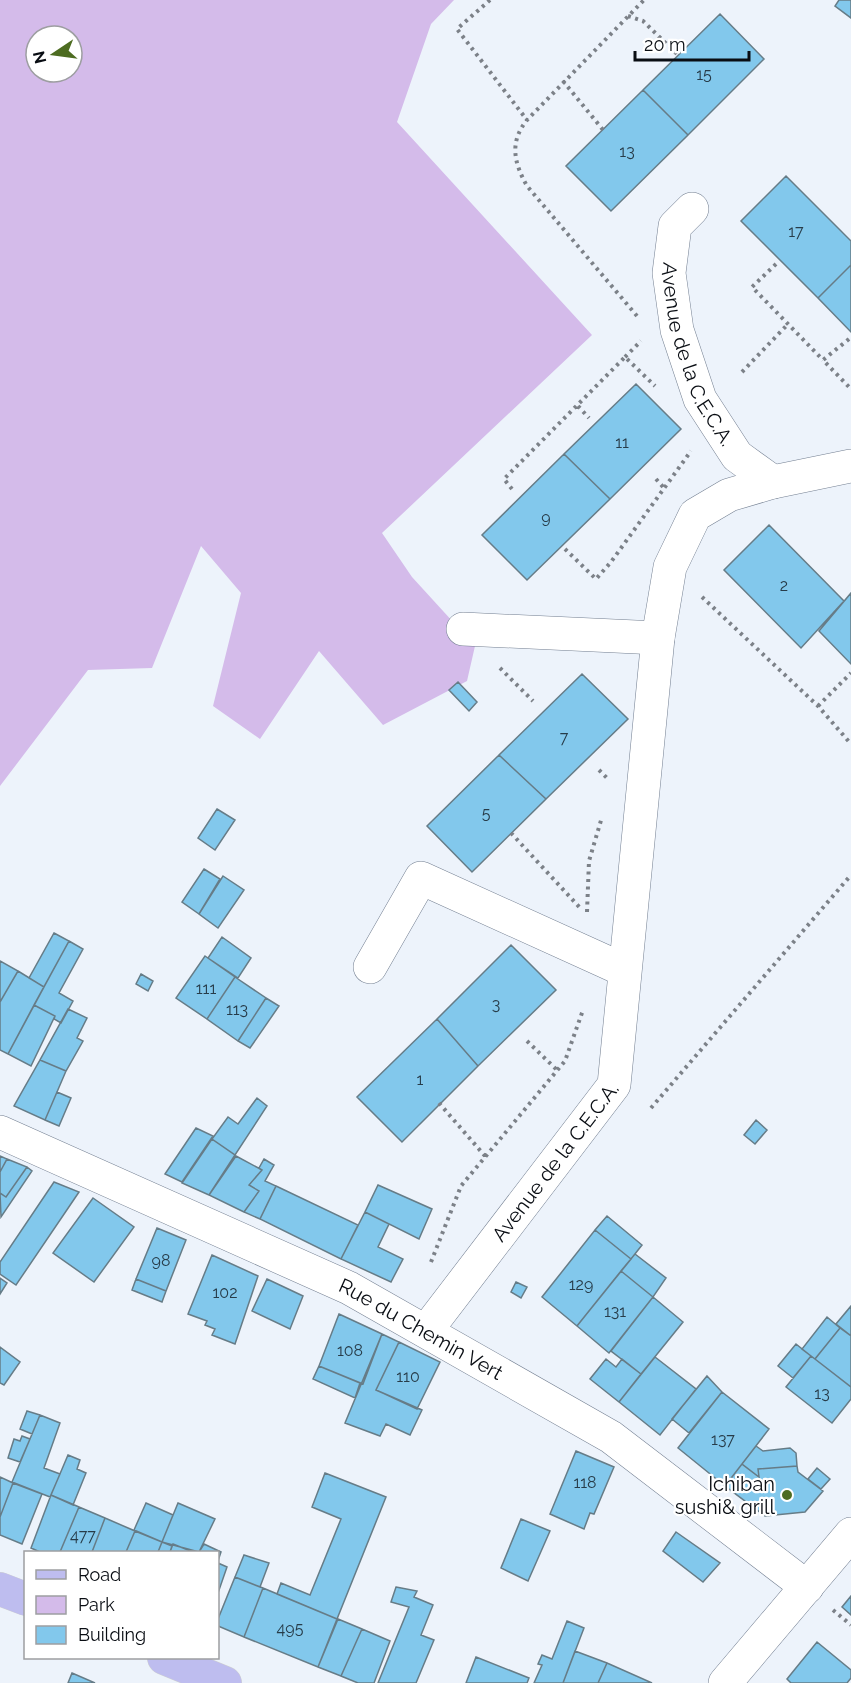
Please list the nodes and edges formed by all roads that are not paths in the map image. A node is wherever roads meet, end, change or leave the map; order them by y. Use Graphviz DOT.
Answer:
graph roads {
  1 [pos="692,209"];
  2 [pos="851,466"];
  3 [pos="773,482"];
  4 [pos="463,629"];
  5 [pos="658,638"];
  6 [pos="370,967"];
  7 [pos="624,970"];
  8 [pos="0,1132"];
  9 [pos="426,1331"];
  10 [pos="851,1534"];
  11 [pos="807,1587"];
  12 [pos="0,1589"];
  13 [pos="24,1598"];
  14 [pos="166,1659"];
  15 [pos="225,1683"];
  16 [pos="725,1683"];
  1 -- 3 [label="street, Avenue de la C.E.C.A."];
  2 -- 3 [label="street, Avenue de la C.E.C.A."];
  3 -- 5 [label="street, Avenue de la C.E.C.A."];
  4 -- 5 [label="street"];
  5 -- 7 [label="street, Avenue de la C.E.C.A."];
  6 -- 7 [label="street"];
  7 -- 9 [label="street, Avenue de la C.E.C.A."];
  8 -- 9 [label="street, Rue du Chemin Vert"];
  9 -- 11 [label="street, Rue du Chemin Vert"];
  10 -- 11 [label="street"];
  11 -- 16 [label="street"];
  12 -- 13 [label="main road"];
  14 -- 15 [label="main road"];
}
